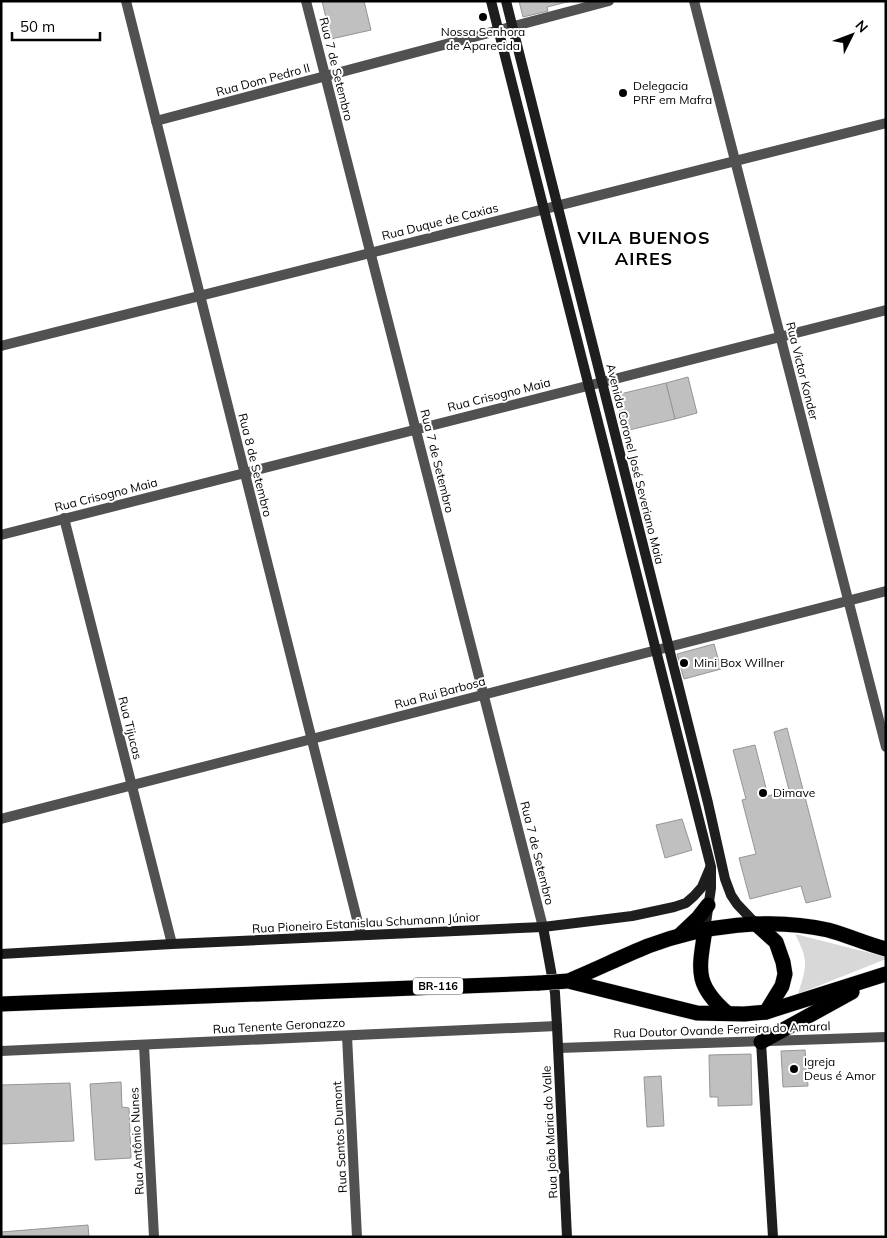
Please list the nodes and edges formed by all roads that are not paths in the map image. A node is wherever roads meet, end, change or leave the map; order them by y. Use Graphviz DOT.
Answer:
graph roads {
  1 [pos="126,1"];
  2 [pos="306,1"];
  3 [pos="491,1"];
  4 [pos="506,1"];
  5 [pos="609,1"];
  6 [pos="694,1"];
  7 [pos="512,27"];
  8 [pos="499,30"];
  9 [pos="326,76"];
  10 [pos="156,121"];
  11 [pos="886,123"];
  12 [pos="735,161"];
  13 [pos="558,206"];
  14 [pos="544,209"];
  15 [pos="371,253"];
  16 [pos="200,296"];
  17 [pos="886,310"];
  18 [pos="780,336"];
  19 [pos="1,346"];
  20 [pos="602,382"];
  21 [pos="589,385"];
  22 [pos="416,429"];
  23 [pos="244,473"];
  24 [pos="64,518"];
  25 [pos="1,535"];
  26 [pos="886,591"];
  27 [pos="848,601"];
  28 [pos="669,647"];
  29 [pos="656,650"];
  30 [pos="484,695"];
  31 [pos="312,740"];
  32 [pos="886,747"];
  33 [pos="132,786"];
  34 [pos="1,819"];
  35 [pos="711,867"];
  36 [pos="708,905"];
  37 [pos="756,924"];
  38 [pos="543,927"];
  39 [pos="705,930"];
  40 [pos="361,935"];
  41 [pos="678,936"];
  42 [pos="172,944"];
  43 [pos="886,949"];
  44 [pos="1,954"];
  45 [pos="886,974"];
  46 [pos="568,981"];
  47 [pos="1,1004"];
  48 [pos="766,1012"];
  49 [pos="727,1013"];
  50 [pos="557,1026"];
  51 [pos="347,1036"];
  52 [pos="886,1037"];
  53 [pos="761,1042"];
  54 [pos="144,1045"];
  55 [pos="558,1048"];
  56 [pos="1,1051"];
  57 [pos="154,1237"];
  58 [pos="357,1237"];
  59 [pos="567,1237"];
  60 [pos="773,1237"];
  1 -- 10 [label="street, Rua 8 de Setembro"];
  2 -- 9 [label="street, Rua 7 de Setembro"];
  3 -- 8 [label="main road, Avenida Coronel José Severiano Maia"];
  4 -- 7 [label="main road, Avenida Coronel José Severiano Maia"];
  5 -- 7 [label="street, Rua Dom Pedro II"];
  6 -- 12 [label="street, Rua Victor Konder"];
  7 -- 8 [label="street, Rua Dom Pedro II"];
  7 -- 13 [label="main road, Avenida Coronel José Severiano Maia"];
  8 -- 9 [label="street, Rua Dom Pedro II"];
  8 -- 14 [label="main road, Avenida Coronel José Severiano Maia"];
  9 -- 10 [label="street, Rua Dom Pedro II"];
  9 -- 15 [label="street, Rua 7 de Setembro"];
  10 -- 16 [label="street, Rua 8 de Setembro"];
  11 -- 12 [label="street, Rua Duque de Caxias"];
  12 -- 13 [label="street, Rua Duque de Caxias"];
  12 -- 18 [label="street, Rua Victor Konder"];
  13 -- 14 [label="street, Rua Duque de Caxias"];
  13 -- 20 [label="main road, Avenida Coronel José Severiano Maia"];
  14 -- 15 [label="street, Rua Duque de Caxias"];
  14 -- 21 [label="main road, Avenida Coronel José Severiano Maia"];
  15 -- 16 [label="street, Rua Duque de Caxias"];
  15 -- 22 [label="street, Rua 7 de Setembro"];
  16 -- 19 [label="street, Rua Duque de Caxias"];
  16 -- 23 [label="street, Rua 8 de Setembro"];
  17 -- 18 [label="street, Rua Crisogno Maia"];
  18 -- 20 [label="street, Rua Crisogno Maia"];
  18 -- 27 [label="street, Rua Victor Konder"];
  20 -- 21 [label="street, Rua Crisogno Maia"];
  20 -- 28 [label="main road, Avenida Coronel José Severiano Maia"];
  21 -- 22 [label="street, Rua Crisogno Maia"];
  21 -- 29 [label="main road, Avenida Coronel José Severiano Maia"];
  22 -- 23 [label="street, Rua Crisogno Maia"];
  22 -- 30 [label="street, Rua 7 de Setembro"];
  23 -- 24 [label="street, Rua Crisogno Maia"];
  23 -- 31 [label="street, Rua 8 de Setembro"];
  24 -- 25 [label="street, Rua Crisogno Maia"];
  24 -- 33 [label="street, Rua Tijucas"];
  26 -- 27 [label="street, Rua Rui Barbosa"];
  27 -- 28 [label="street, Rua Rui Barbosa"];
  27 -- 32 [label="street, Rua Victor Konder"];
  28 -- 29 [label="street, Rua Rui Barbosa"];
  28 -- 37 [label="main road, Avenida Coronel José Severiano Maia"];
  29 -- 30 [label="street, Rua Rui Barbosa"];
  29 -- 35 [label="main road, Avenida Coronel José Severiano Maia"];
  30 -- 31 [label="street, Rua Rui Barbosa"];
  30 -- 38 [label="street, Rua 7 de Setembro"];
  31 -- 33 [label="street, Rua Rui Barbosa"];
  31 -- 40 [label="street, Rua 8 de Setembro"];
  33 -- 34 [label="street, Rua Rui Barbosa"];
  33 -- 42 [label="street, Rua Tijucas"];
  35 -- 36 [label="main road, Avenida Coronel José Severiano Maia"];
  35 -- 38 [label="main road, Rua Pioneiro Estanislau Schumann Júnior"];
  36 -- 39 [label="main road, Avenida Coronel José Severiano Maia"];
  36 -- 41 [label="highway"];
  37 -- 39 [label="highway, BR-116"];
  37 -- 43 [label="highway, BR-116"];
  37 -- 48 [label="highway"];
  38 -- 40 [label="main road, Rua Pioneiro Estanislau Schumann Júnior"];
  38 -- 50 [label="main road, Rua João Maria do Valle"];
  39 -- 41 [label="highway, BR-116"];
  39 -- 49 [label="highway"];
  40 -- 42 [label="main road, Rua Pioneiro Estanislau Schumann Júnior"];
  41 -- 46 [label="highway, BR-116"];
  42 -- 44 [label="main road, Rua Pioneiro Estanislau Schumann Júnior"];
  45 -- 48 [label="highway, BR-116"];
  45 -- 53 [label="highway"];
  46 -- 47 [label="highway, BR-116, bridge"];
  46 -- 49 [label="highway, BR-116"];
  48 -- 49 [label="highway, BR-116"];
  50 -- 51 [label="street, Rua Tenente Geronazzo"];
  50 -- 55 [label="main road, Rua João Maria do Valle"];
  51 -- 54 [label="street, Rua Tenente Geronazzo"];
  51 -- 58 [label="street, Rua Santos Dumont"];
  52 -- 53 [label="street, Rua Doutor Ovande Ferreira do Amaral"];
  53 -- 55 [label="street, Rua Doutor Ovande Ferreira do Amaral"];
  53 -- 60 [label="main road"];
  54 -- 56 [label="street, Rua Tenente Geronazzo"];
  54 -- 57 [label="street, Rua Antônio Nunes"];
  55 -- 59 [label="main road, Rua João Maria do Valle"];
}
